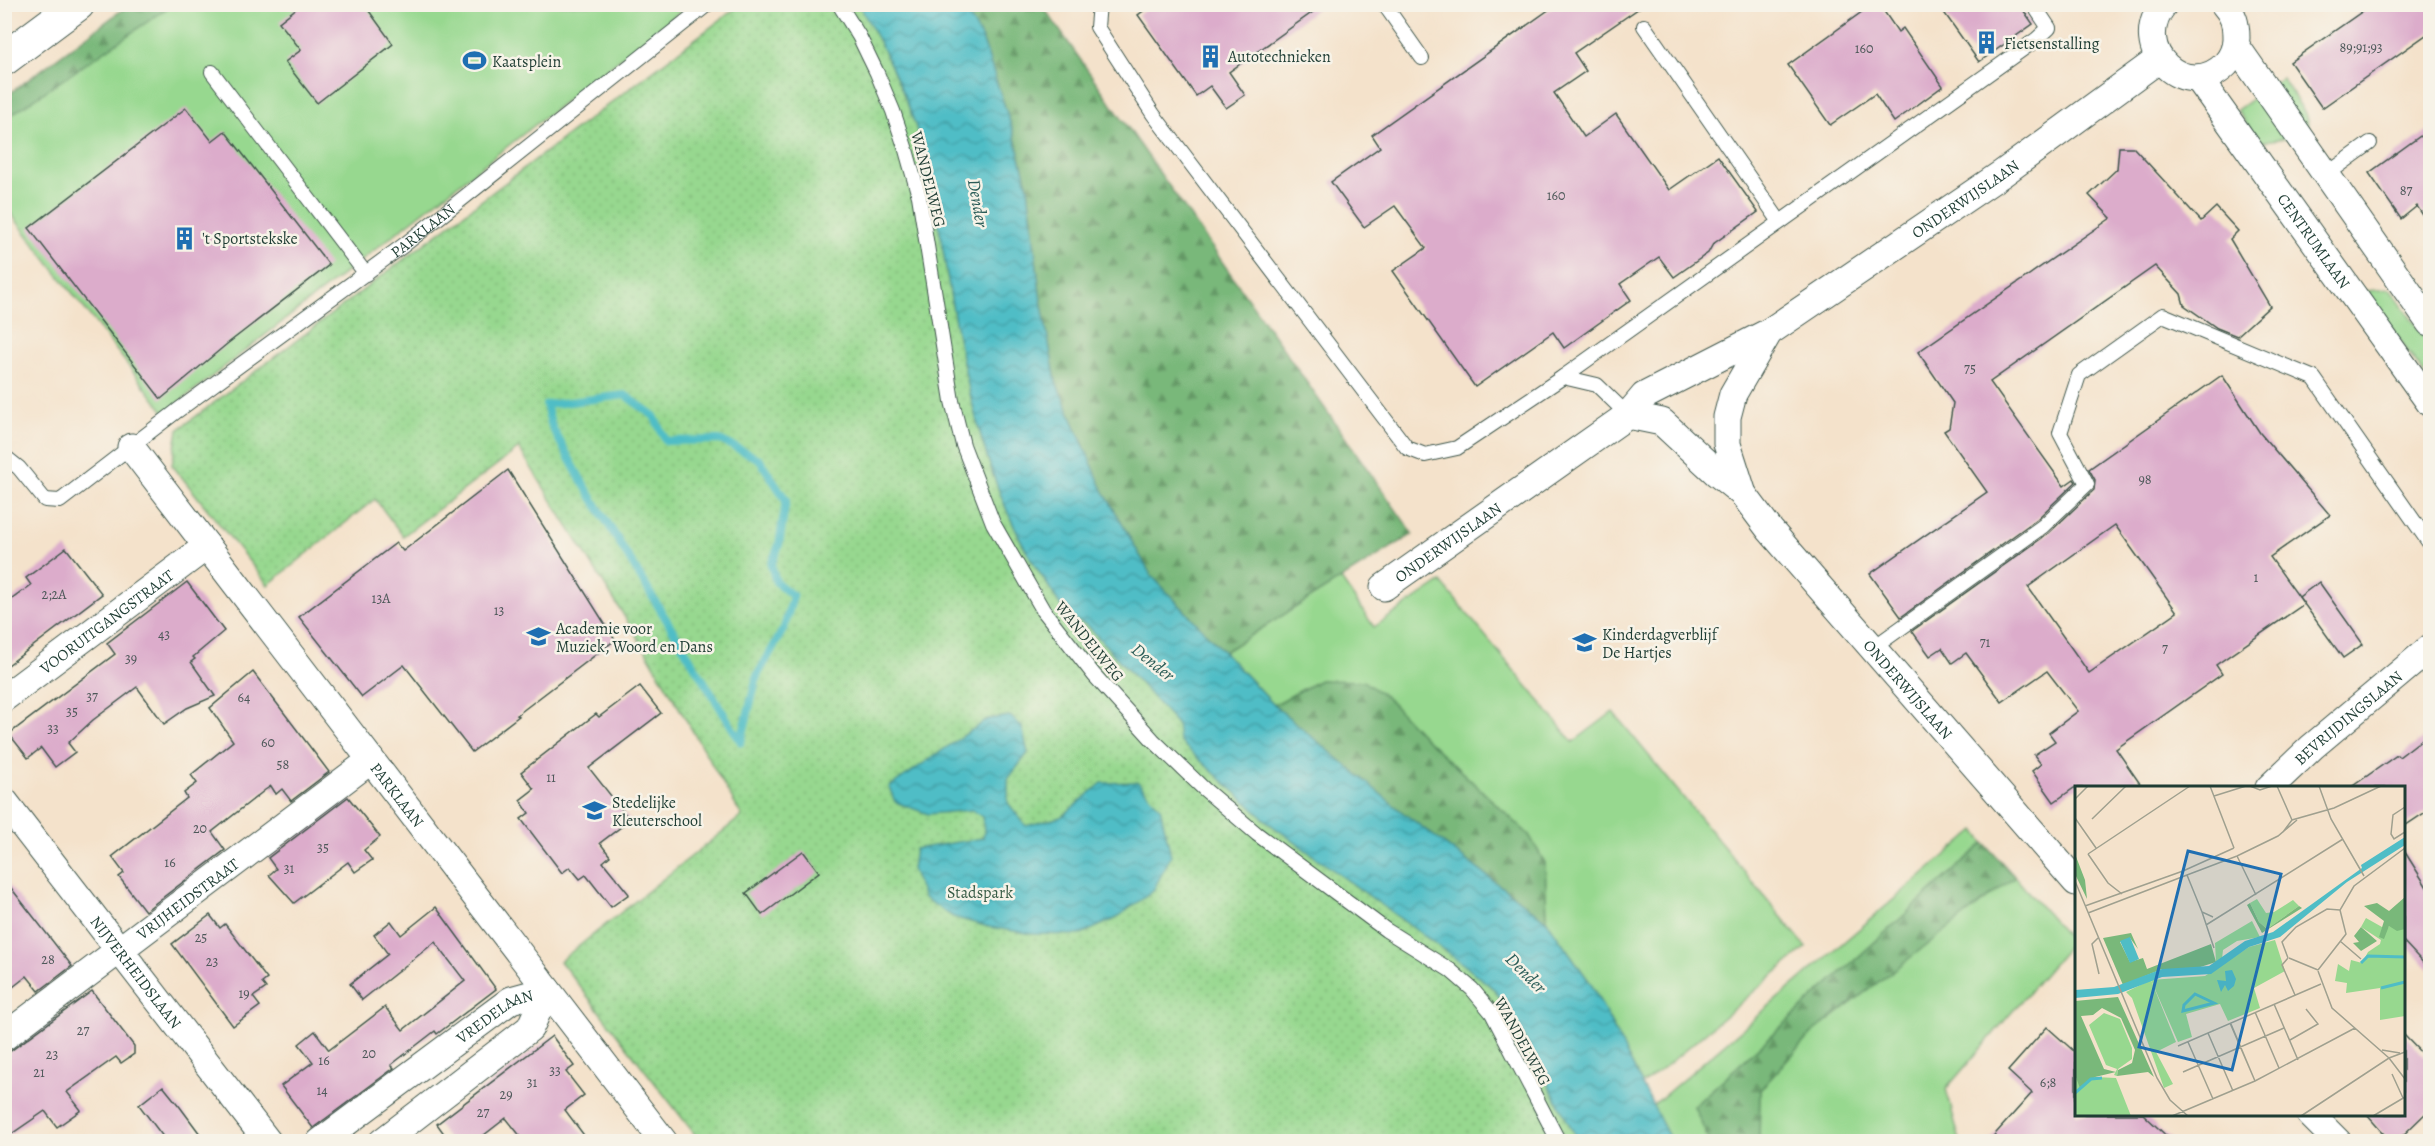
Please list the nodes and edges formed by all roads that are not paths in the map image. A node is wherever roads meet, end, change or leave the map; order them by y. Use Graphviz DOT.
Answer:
graph roads {
  1 [pos="78,4"];
  2 [pos="708,4"];
  3 [pos="839,4"];
  4 [pos="1110,4"];
  5 [pos="1384,4"];
  6 [pos="2033,4"];
  7 [pos="2232,7"];
  8 [pos="1099,9"];
  9 [pos="2153,11"];
  10 [pos="1644,26"];
  11 [pos="2236,46"];
  12 [pos="1422,58"];
  13 [pos="2159,58"];
  14 [pos="4,59"];
  15 [pos="212,72"];
  16 [pos="2198,78"];
  17 [pos="2370,143"];
  18 [pos="2326,175"];
  19 [pos="1780,222"];
  20 [pos="366,274"];
  21 [pos="2430,323"];
  22 [pos="1769,332"];
  23 [pos="1563,377"];
  24 [pos="2430,403"];
  25 [pos="1628,415"];
  26 [pos="131,447"];
  27 [pos="4,456"];
  28 [pos="1743,494"];
  29 [pos="2430,544"];
  30 [pos="207,546"];
  31 [pos="1384,586"];
  32 [pos="1873,648"];
  33 [pos="2430,648"];
  34 [pos="4,698"];
  35 [pos="371,760"];
  36 [pos="2271,786"];
  37 [pos="4,801"];
  38 [pos="2075,881"];
  39 [pos="120,950"];
  40 [pos="547,990"];
  41 [pos="4,1037"];
  42 [pos="2312,1116"];
  43 [pos="268,1142"];
  44 [pos="320,1142"];
  45 [pos="382,1142"];
  46 [pos="664,1142"];
  47 [pos="1559,1142"];
  48 [pos="2338,1142"];
  1 -- 14 [label="main road"];
  2 -- 20 [label="lane, PARKLAAN"];
  3 -- 47 [label="lane, WANDELWEG"];
  4 -- 8 [label="lane"];
  5 -- 12 [label="lane"];
  6 -- 19 [label="lane"];
  7 -- 11 [label="street"];
  8 -- 23 [label="lane"];
  9 -- 13 [label="street"];
  10 -- 19 [label="lane"];
  11 -- 16 [label="street"];
  11 -- 18 [label="street"];
  13 -- 16 [label="street"];
  13 -- 22 [label="street, ONDERWIJSLAAN"];
  15 -- 20 [label="lane"];
  16 -- 24 [label="street, CENTRUMLAAN"];
  17 -- 18 [label="lane"];
  18 -- 21 [label="street"];
  19 -- 23 [label="lane"];
  20 -- 26 [label="lane, PARKLAAN"];
  22 -- 25 [label="street, ONDERWIJSLAAN"];
  22 -- 28 [label="street, ONDERWIJSLAAN"];
  23 -- 25 [label="lane"];
  25 -- 28 [label="street, ONDERWIJSLAAN"];
  25 -- 31 [label="street, ONDERWIJSLAAN"];
  26 -- 27 [label="lane, PARKLAAN"];
  26 -- 30 [label="street, PARKLAAN"];
  28 -- 32 [label="street, ONDERWIJSLAAN"];
  29 -- 32 [label="lane"];
  30 -- 34 [label="street, VOORUITGANGSTRAAT"];
  30 -- 35 [label="street, PARKLAAN"];
  32 -- 38 [label="street, ONDERWIJSLAAN"];
  33 -- 36 [label="street, BEVRIJDINGSLAAN"];
  35 -- 39 [label="street, VRIJHEIDSTRAAT"];
  35 -- 40 [label="street, PARKLAAN"];
  37 -- 39 [label="street, NIJVERHEIDSLAAN"];
  39 -- 41 [label="street, VRIJHEIDSTRAAT"];
  39 -- 43 [label="street, NIJVERHEIDSLAAN"];
  40 -- 44 [label="street, VREDELAAN"];
  40 -- 45 [label="street, VREDELAAN"];
  40 -- 46 [label="street, PARKLAAN"];
  42 -- 48 [label="street"];
}
